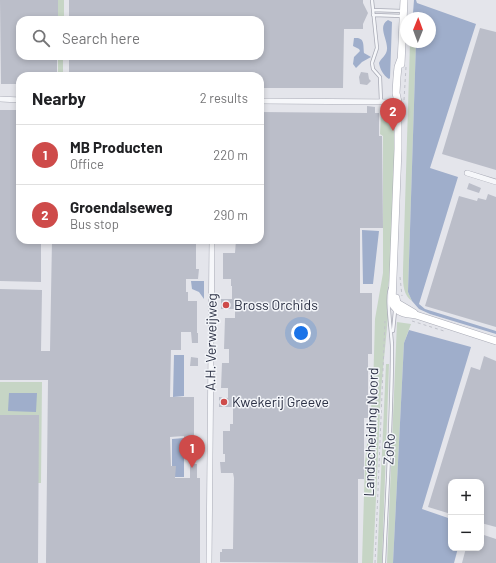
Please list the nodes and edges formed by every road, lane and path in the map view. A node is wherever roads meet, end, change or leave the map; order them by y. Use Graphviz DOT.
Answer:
graph roads {
  1 [pos="372,0"];
  2 [pos="404,0"];
  3 [pos="373,10"];
  4 [pos="403,12"];
  5 [pos="400,13"];
  6 [pos="400,13"];
  7 [pos="373,15"];
  8 [pos="401,48"];
  9 [pos="0,99"];
  10 [pos="16,100"];
  11 [pos="264,102"];
  12 [pos="381,102"];
  13 [pos="398,102"];
  14 [pos="466,173"];
  15 [pos="496,182"];
  16 [pos="212,244"];
  17 [pos="393,284"];
  18 [pos="396,298"];
  19 [pos="395,310"];
  20 [pos="416,315"];
  21 [pos="390,318"];
  22 [pos="392,336"];
  23 [pos="496,341"];
  24 [pos="209,563"];
  25 [pos="375,563"];
  26 [pos="384,563"];
  1 -- 3 [label="lane"];
  2 -- 4 [label="street"];
  3 -- 5 [label="lane"];
  3 -- 7 [label="lane"];
  6 -- 7 [label="lane"];
  7 -- 12 [label="lane"];
  8 -- 13 [label="street"];
  9 -- 10 [label="street"];
  11 -- 12 [label="street"];
  12 -- 13 [label="street"];
  13 -- 17 [label="street"];
  14 -- 15 [label="street"];
  16 -- 24 [label="street, A.H. Verweijweg"];
  17 -- 18 [label="street"];
  17 -- 19 [label="street"];
  17 -- 21 [label="lane, ZoRo"];
  18 -- 19 [label="street"];
  18 -- 20 [label="street"];
  19 -- 20 [label="street"];
  19 -- 22 [label="lane, ZoRo"];
  20 -- 23 [label="street"];
  21 -- 22 [label="lane, ZoRo"];
  21 -- 25 [label="path, Landscheiding Noord"];
  22 -- 26 [label="lane, ZoRo"];
}
